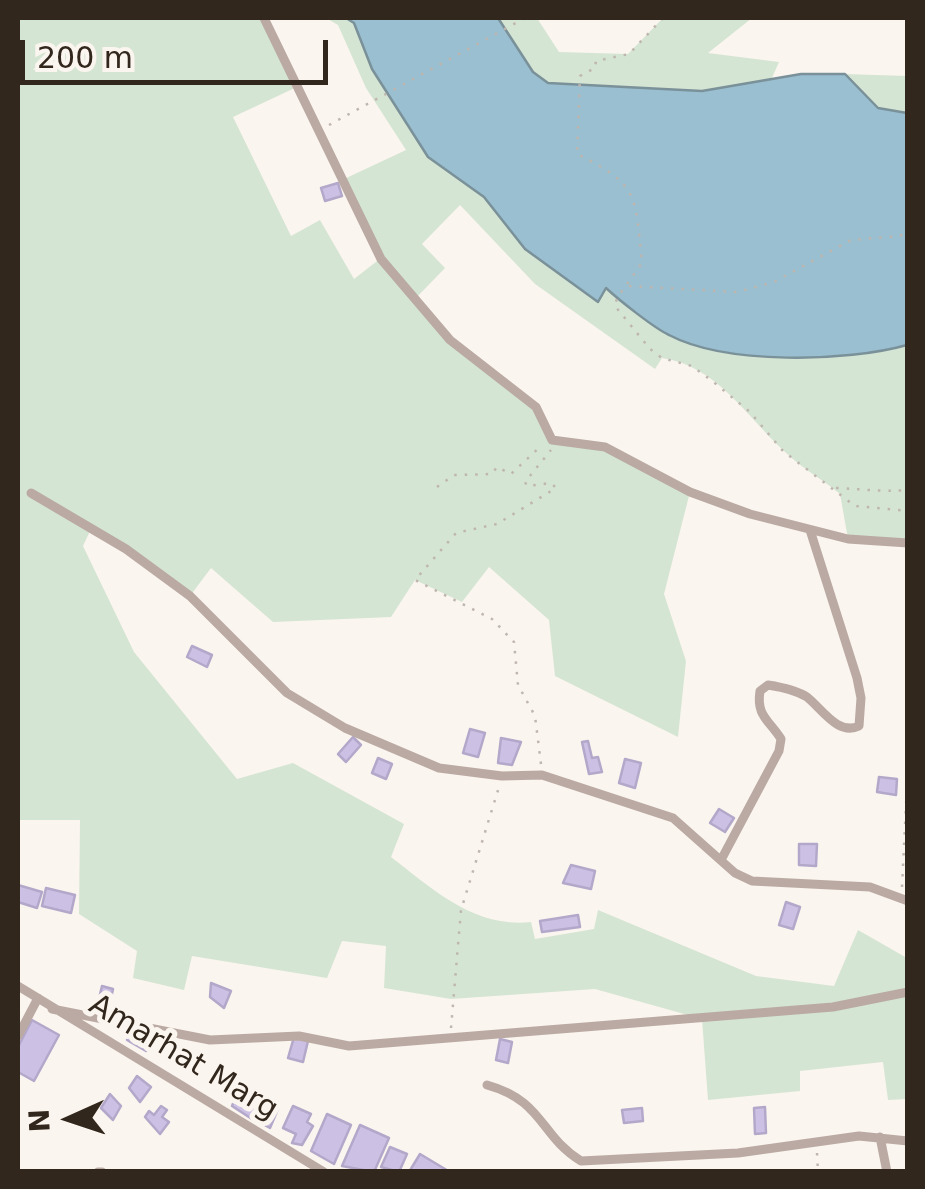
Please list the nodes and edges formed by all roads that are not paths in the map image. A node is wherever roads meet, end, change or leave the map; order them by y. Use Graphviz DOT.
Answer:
graph roads {
  1 [pos="264,18"];
  2 [pos="31,493"];
  3 [pos="810,530"];
  4 [pos="908,543"];
  5 [pos="721,860"];
  6 [pos="905,900"];
  7 [pos="18,986"];
  8 [pos="908,992"];
  9 [pos="38,998"];
  10 [pos="52,1008"];
  11 [pos="22,1015"];
  12 [pos="18,1036"];
  13 [pos="487,1085"];
  14 [pos="880,1137"];
  15 [pos="908,1141"];
  16 [pos="324,1172"];
  17 [pos="886,1172"];
  1 -- 3 [label="street"];
  2 -- 5 [label="street"];
  3 -- 4 [label="street"];
  3 -- 5 [label="street"];
  5 -- 6 [label="street"];
  7 -- 9 [label="street, Amarhat Marg"];
  8 -- 10 [label="street"];
  9 -- 10 [label="street, Amarhat Marg"];
  9 -- 11 [label="street"];
  10 -- 16 [label="street, Amarhat Marg"];
  11 -- 12 [label="street"];
  13 -- 14 [label="street"];
  14 -- 15 [label="street"];
  14 -- 17 [label="street"];
}
